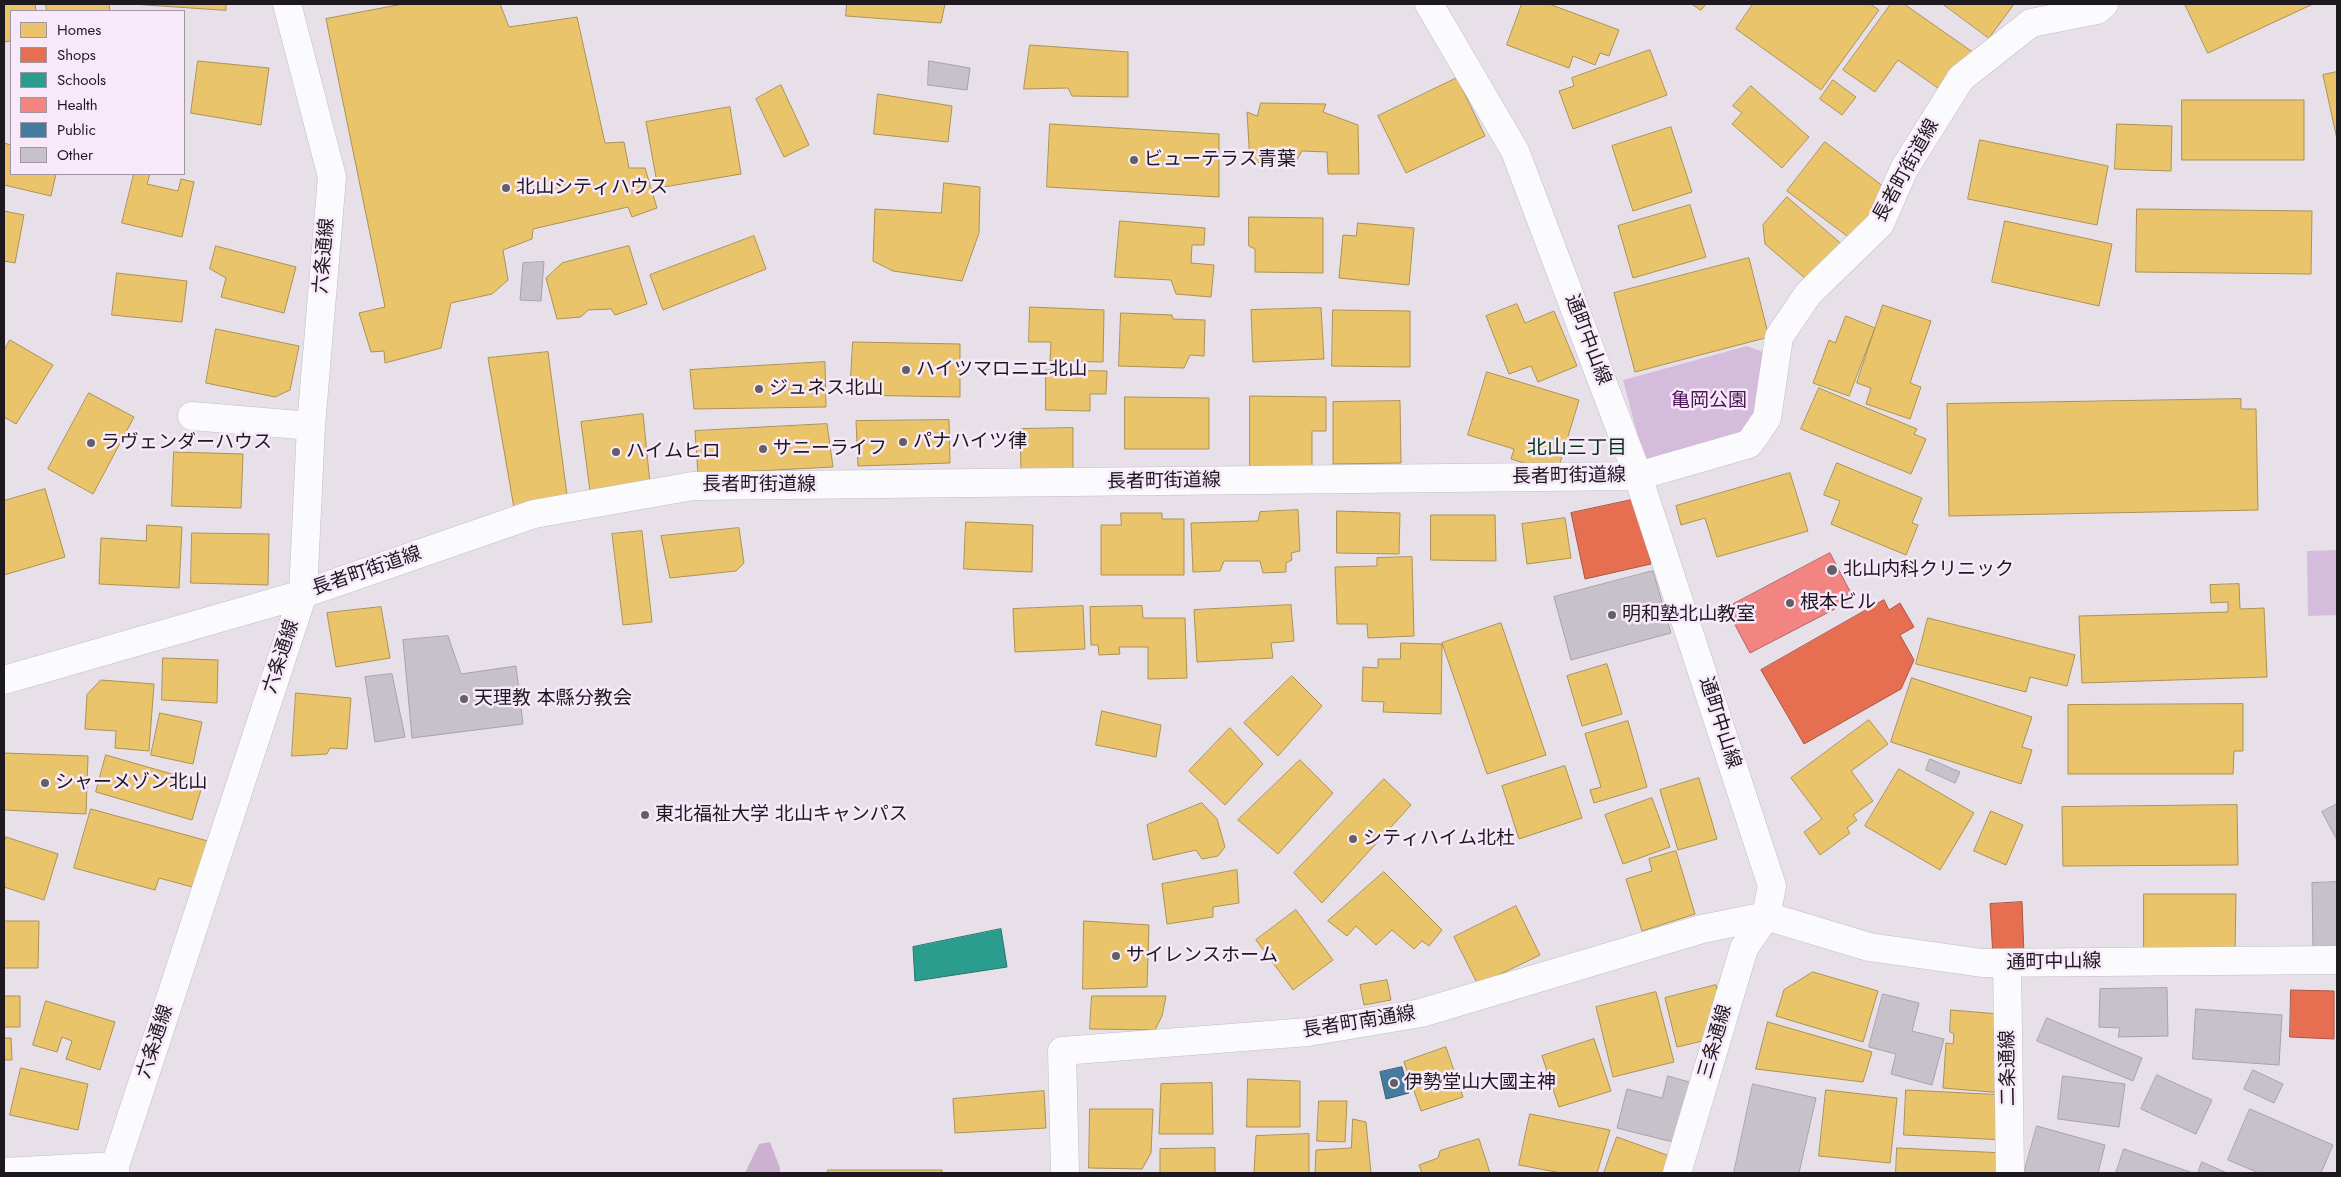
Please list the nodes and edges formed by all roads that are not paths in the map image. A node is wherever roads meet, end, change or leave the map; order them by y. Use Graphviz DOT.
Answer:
graph roads {
  1 [pos="287,4"];
  2 [pos="1429,4"];
  3 [pos="2104,4"];
  4 [pos="192,416"];
  5 [pos="311,426"];
  6 [pos="1638,476"];
  7 [pos="303,594"];
  8 [pos="4,680"];
  9 [pos="1766,916"];
  10 [pos="2337,960"];
  11 [pos="2008,963"];
  12 [pos="115,1170"];
  13 [pos="4,1172"];
  14 [pos="1065,1173"];
  15 [pos="1677,1173"];
  16 [pos="2010,1173"];
  1 -- 5 [label="street, 六条通線"];
  2 -- 6 [label="street, 通町中山線"];
  3 -- 6 [label="street, 長者町街道線"];
  4 -- 5 [label="street"];
  5 -- 7 [label="street, 六条通線"];
  6 -- 7 [label="street, 長者町街道線"];
  6 -- 9 [label="street, 通町中山線"];
  7 -- 8 [label="street, 長者町街道線"];
  7 -- 12 [label="street, 六条通線"];
  9 -- 11 [label="street, 通町中山線"];
  9 -- 14 [label="street, 長者町南通線"];
  9 -- 15 [label="street, 三条通線"];
  10 -- 11 [label="street, 通町中山線"];
  11 -- 16 [label="street, 二条通線"];
  12 -- 13 [label="street"];
}
